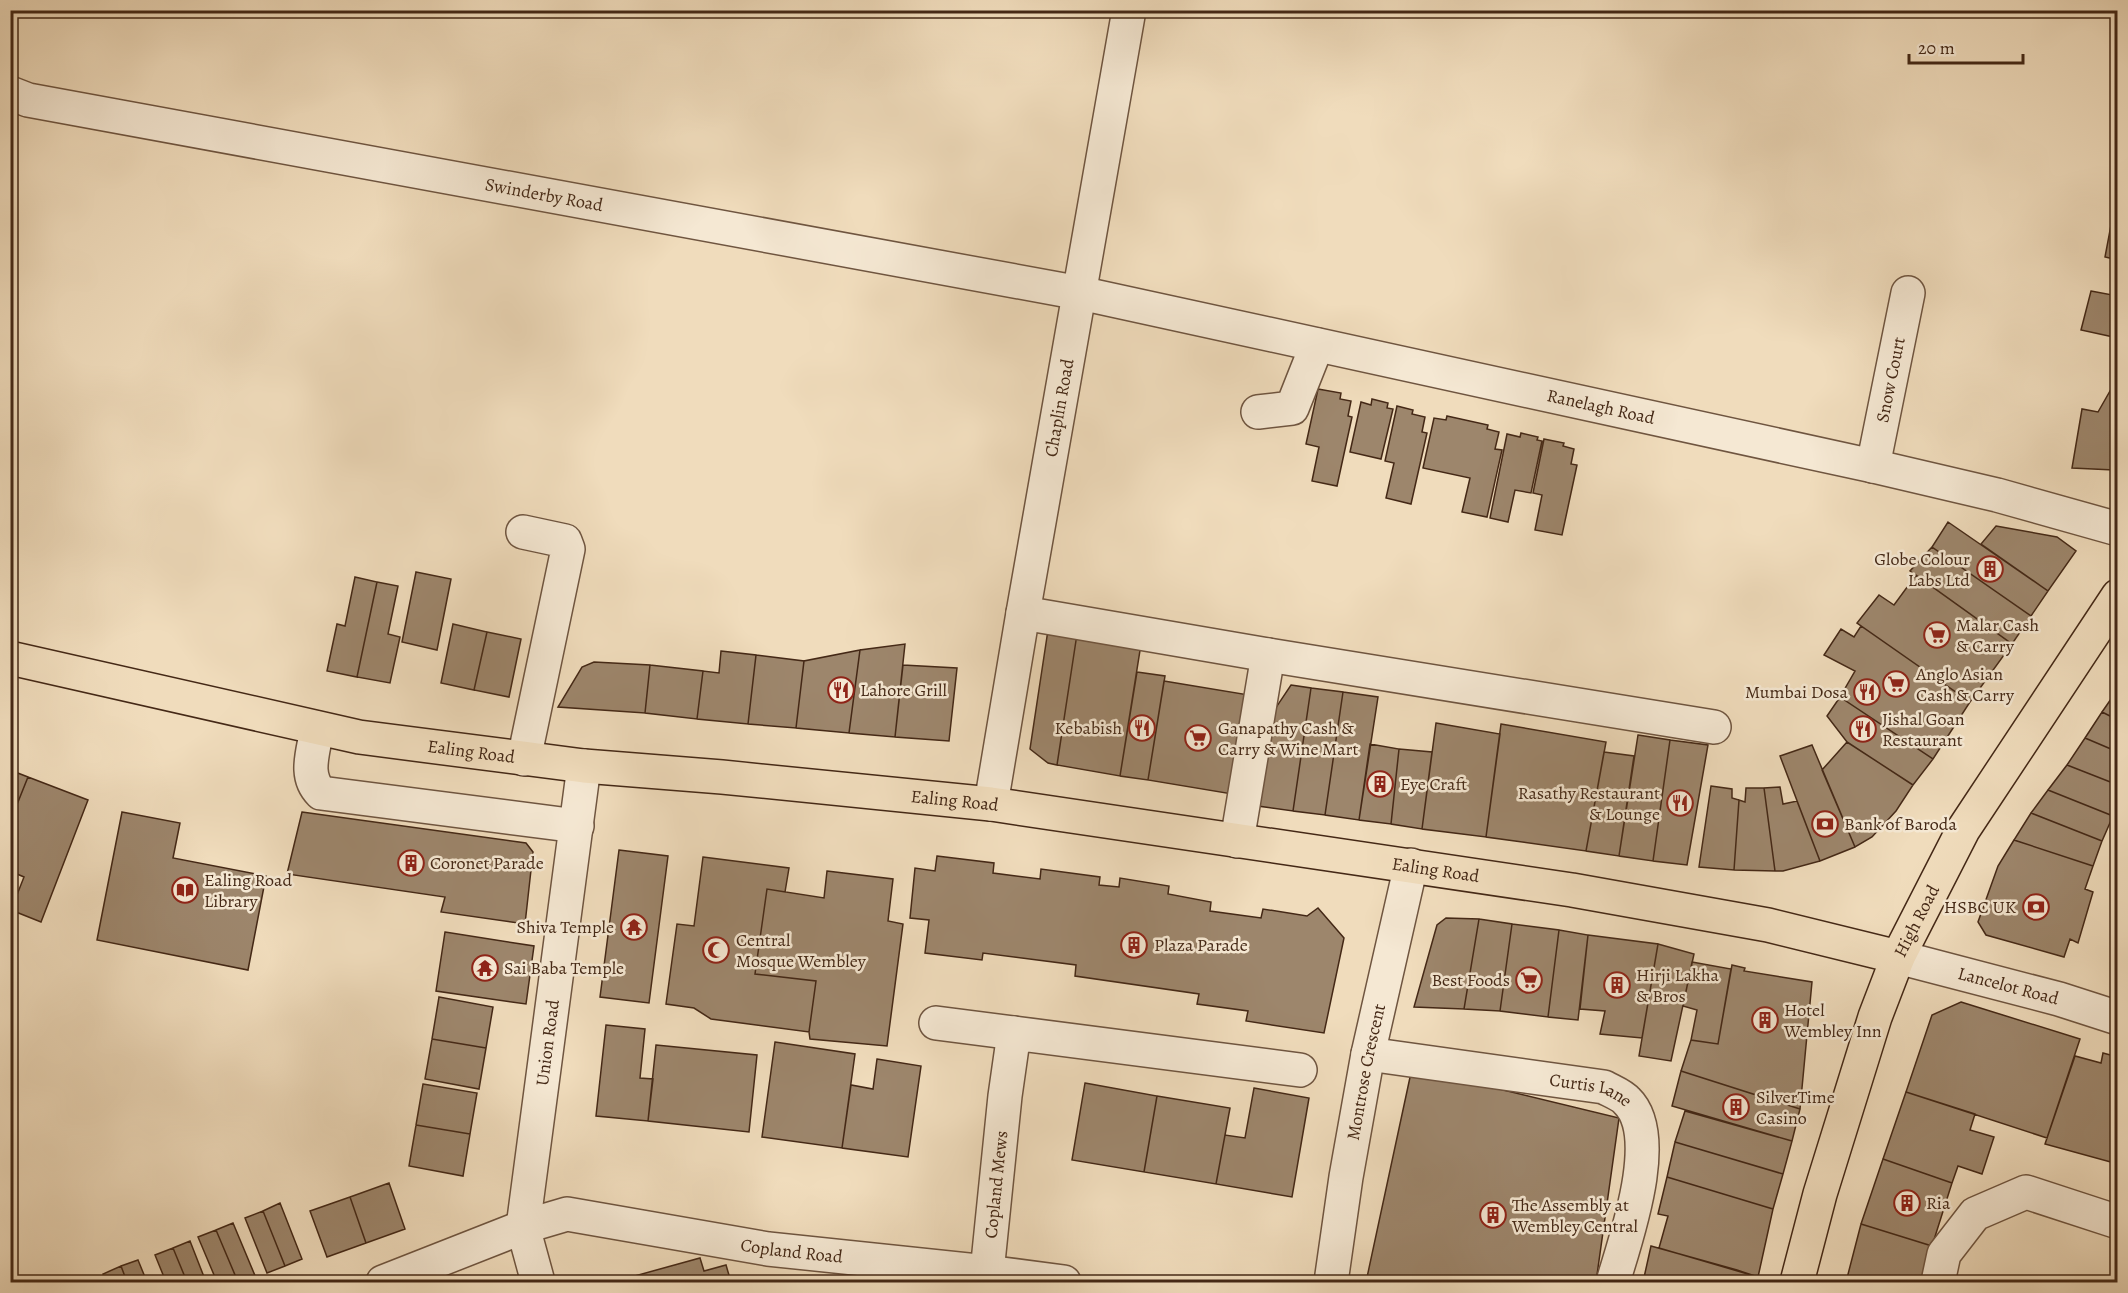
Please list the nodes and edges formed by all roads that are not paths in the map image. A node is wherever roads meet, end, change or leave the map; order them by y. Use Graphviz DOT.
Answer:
graph roads {
  1 [pos="1129,10"];
  2 [pos="10,93"];
  3 [pos="1080,293"];
  4 [pos="1908,293"];
  5 [pos="1317,345"];
  6 [pos="1258,412"];
  7 [pos="1873,466"];
  8 [pos="2118,528"];
  9 [pos="523,532"];
  10 [pos="2118,596"];
  11 [pos="1023,613"];
  12 [pos="1268,655"];
  13 [pos="10,658"];
  14 [pos="1714,727"];
  15 [pos="317,728"];
  16 [pos="524,759"];
  17 [pos="584,766"];
  18 [pos="991,804"];
  19 [pos="577,826"];
  20 [pos="1237,841"];
  21 [pos="1411,865"];
  22 [pos="1898,957"];
  23 [pos="2118,1018"];
  24 [pos="936,1023"];
  25 [pos="1014,1033"];
  26 [pos="1368,1054"];
  27 [pos="1300,1070"];
  28 [pos="2118,1222"];
  29 [pos="524,1227"];
  30 [pos="987,1272"];
  31 [pos="383,1282"];
  32 [pos="538,1282"];
  33 [pos="1064,1282"];
  34 [pos="1331,1282"];
  35 [pos="1613,1282"];
  36 [pos="1797,1282"];
  37 [pos="1938,1282"];
  1 -- 3 [label="street, Chaplin Road"];
  2 -- 3 [label="street, Swinderby Road"];
  3 -- 5 [label="street, Ranelagh Road"];
  3 -- 11 [label="street, Chaplin Road"];
  4 -- 7 [label="street, Snow Court"];
  5 -- 6 [label="street"];
  5 -- 7 [label="street, Ranelagh Road"];
  7 -- 8 [label="street, Ranelagh Road"];
  9 -- 16 [label="street"];
  10 -- 22 [label="main road, High Road"];
  11 -- 12 [label="street"];
  11 -- 18 [label="street, Chaplin Road"];
  12 -- 14 [label="street"];
  12 -- 20 [label="street"];
  13 -- 15 [label="main road, Ealing Road"];
  15 -- 16 [label="main road, Ealing Road"];
  15 -- 19 [label="street"];
  16 -- 17 [label="main road, Ealing Road"];
  17 -- 18 [label="main road, Ealing Road"];
  17 -- 19 [label="street, Union Road"];
  18 -- 20 [label="main road, Ealing Road"];
  19 -- 29 [label="street, Union Road"];
  20 -- 21 [label="main road, Ealing Road"];
  21 -- 22 [label="main road, Ealing Road"];
  21 -- 26 [label="street, Montrose Crescent"];
  22 -- 23 [label="street, Lancelot Road"];
  22 -- 36 [label="main road, High Road"];
  24 -- 25 [label="street"];
  25 -- 27 [label="street"];
  25 -- 30 [label="street, Copland Mews"];
  26 -- 34 [label="street, Montrose Crescent"];
  26 -- 35 [label="street, Curtis Lane"];
  28 -- 37 [label="street"];
  29 -- 30 [label="street, Copland Road"];
  29 -- 31 [label="street, Copland Road"];
  29 -- 32 [label="street, Union Road"];
  30 -- 33 [label="street, Copland Road"];
}
